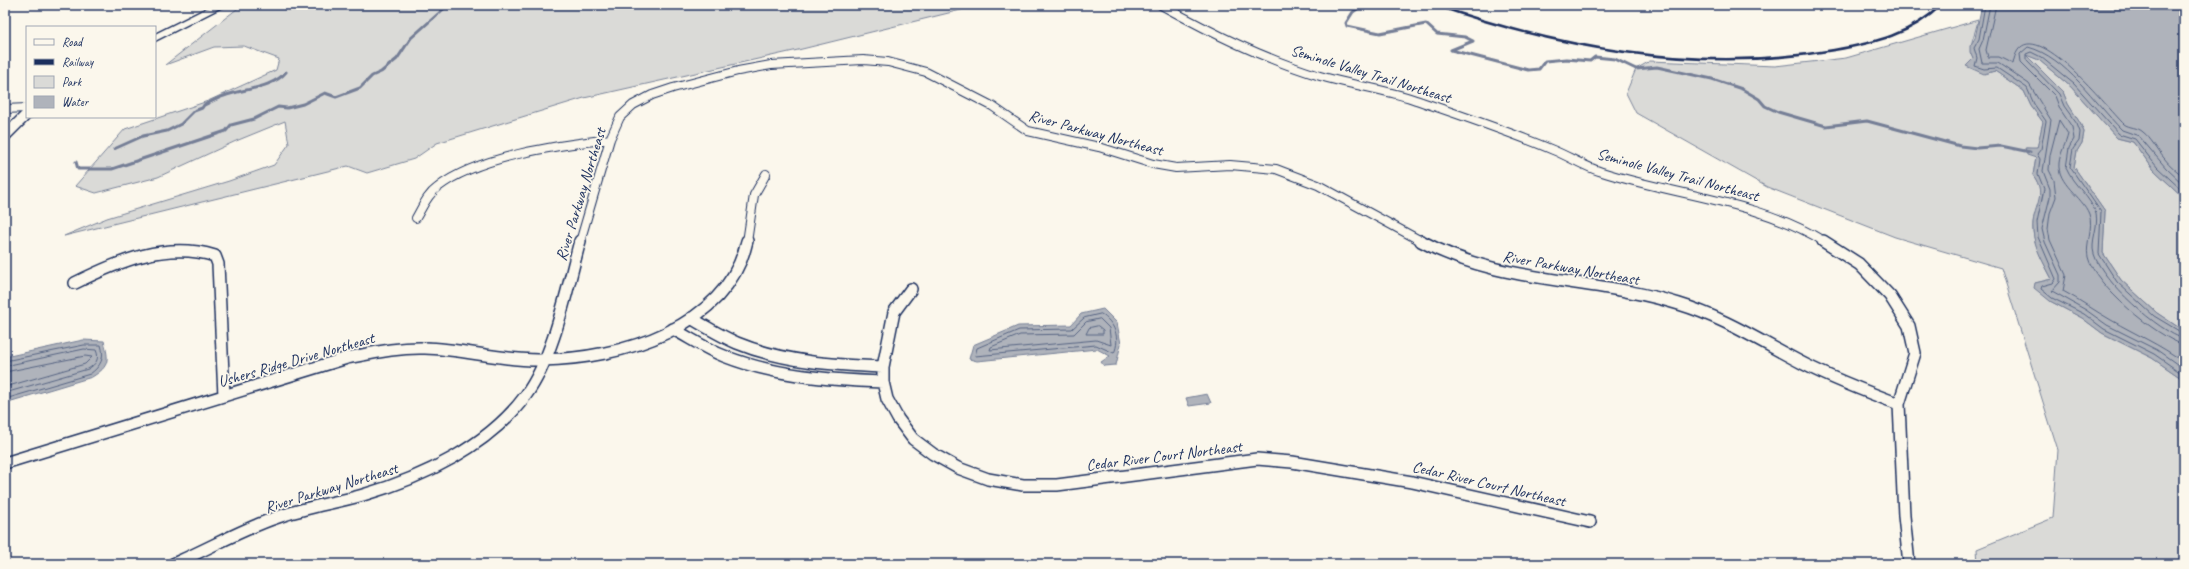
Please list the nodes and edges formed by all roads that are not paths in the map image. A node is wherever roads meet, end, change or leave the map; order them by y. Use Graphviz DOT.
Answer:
graph roads {
  1 [pos="221,5"];
  2 [pos="1161,5"];
  3 [pos="156,38"];
  4 [pos="26,108"];
  5 [pos="5,109"];
  6 [pos="26,115"];
  7 [pos="5,136"];
  8 [pos="610,139"];
  9 [pos="766,174"];
  10 [pos="416,218"];
  11 [pos="75,283"];
  12 [pos="911,288"];
  13 [pos="691,318"];
  14 [pos="673,328"];
  15 [pos="546,360"];
  16 [pos="883,367"];
  17 [pos="883,382"];
  18 [pos="224,396"];
  19 [pos="1899,404"];
  20 [pos="5,463"];
  21 [pos="1590,522"];
  22 [pos="173,564"];
  23 [pos="1909,564"];
  1 -- 3 [label="street"];
  2 -- 19 [label="street, Seminole Valley Trail Northeast"];
  4 -- 5 [label="street"];
  6 -- 7 [label="street"];
  8 -- 10 [label="street"];
  8 -- 15 [label="street, River Parkway Northeast"];
  8 -- 19 [label="street, River Parkway Northeast"];
  9 -- 13 [label="street, Ushers Ridge Drive Northeast"];
  11 -- 18 [label="street"];
  12 -- 16 [label="street, Cedar River Court Northeast"];
  13 -- 14 [label="street, Ushers Ridge Drive Northeast"];
  13 -- 16 [label="street"];
  14 -- 15 [label="street, Ushers Ridge Drive Northeast"];
  14 -- 17 [label="street"];
  15 -- 18 [label="street, Ushers Ridge Drive Northeast"];
  15 -- 22 [label="street, River Parkway Northeast"];
  16 -- 17 [label="street, Cedar River Court Northeast"];
  17 -- 21 [label="street, Cedar River Court Northeast"];
  18 -- 20 [label="street, Ushers Ridge Drive Northeast"];
  19 -- 23 [label="street, Seminole Valley Trail Northeast"];
}
